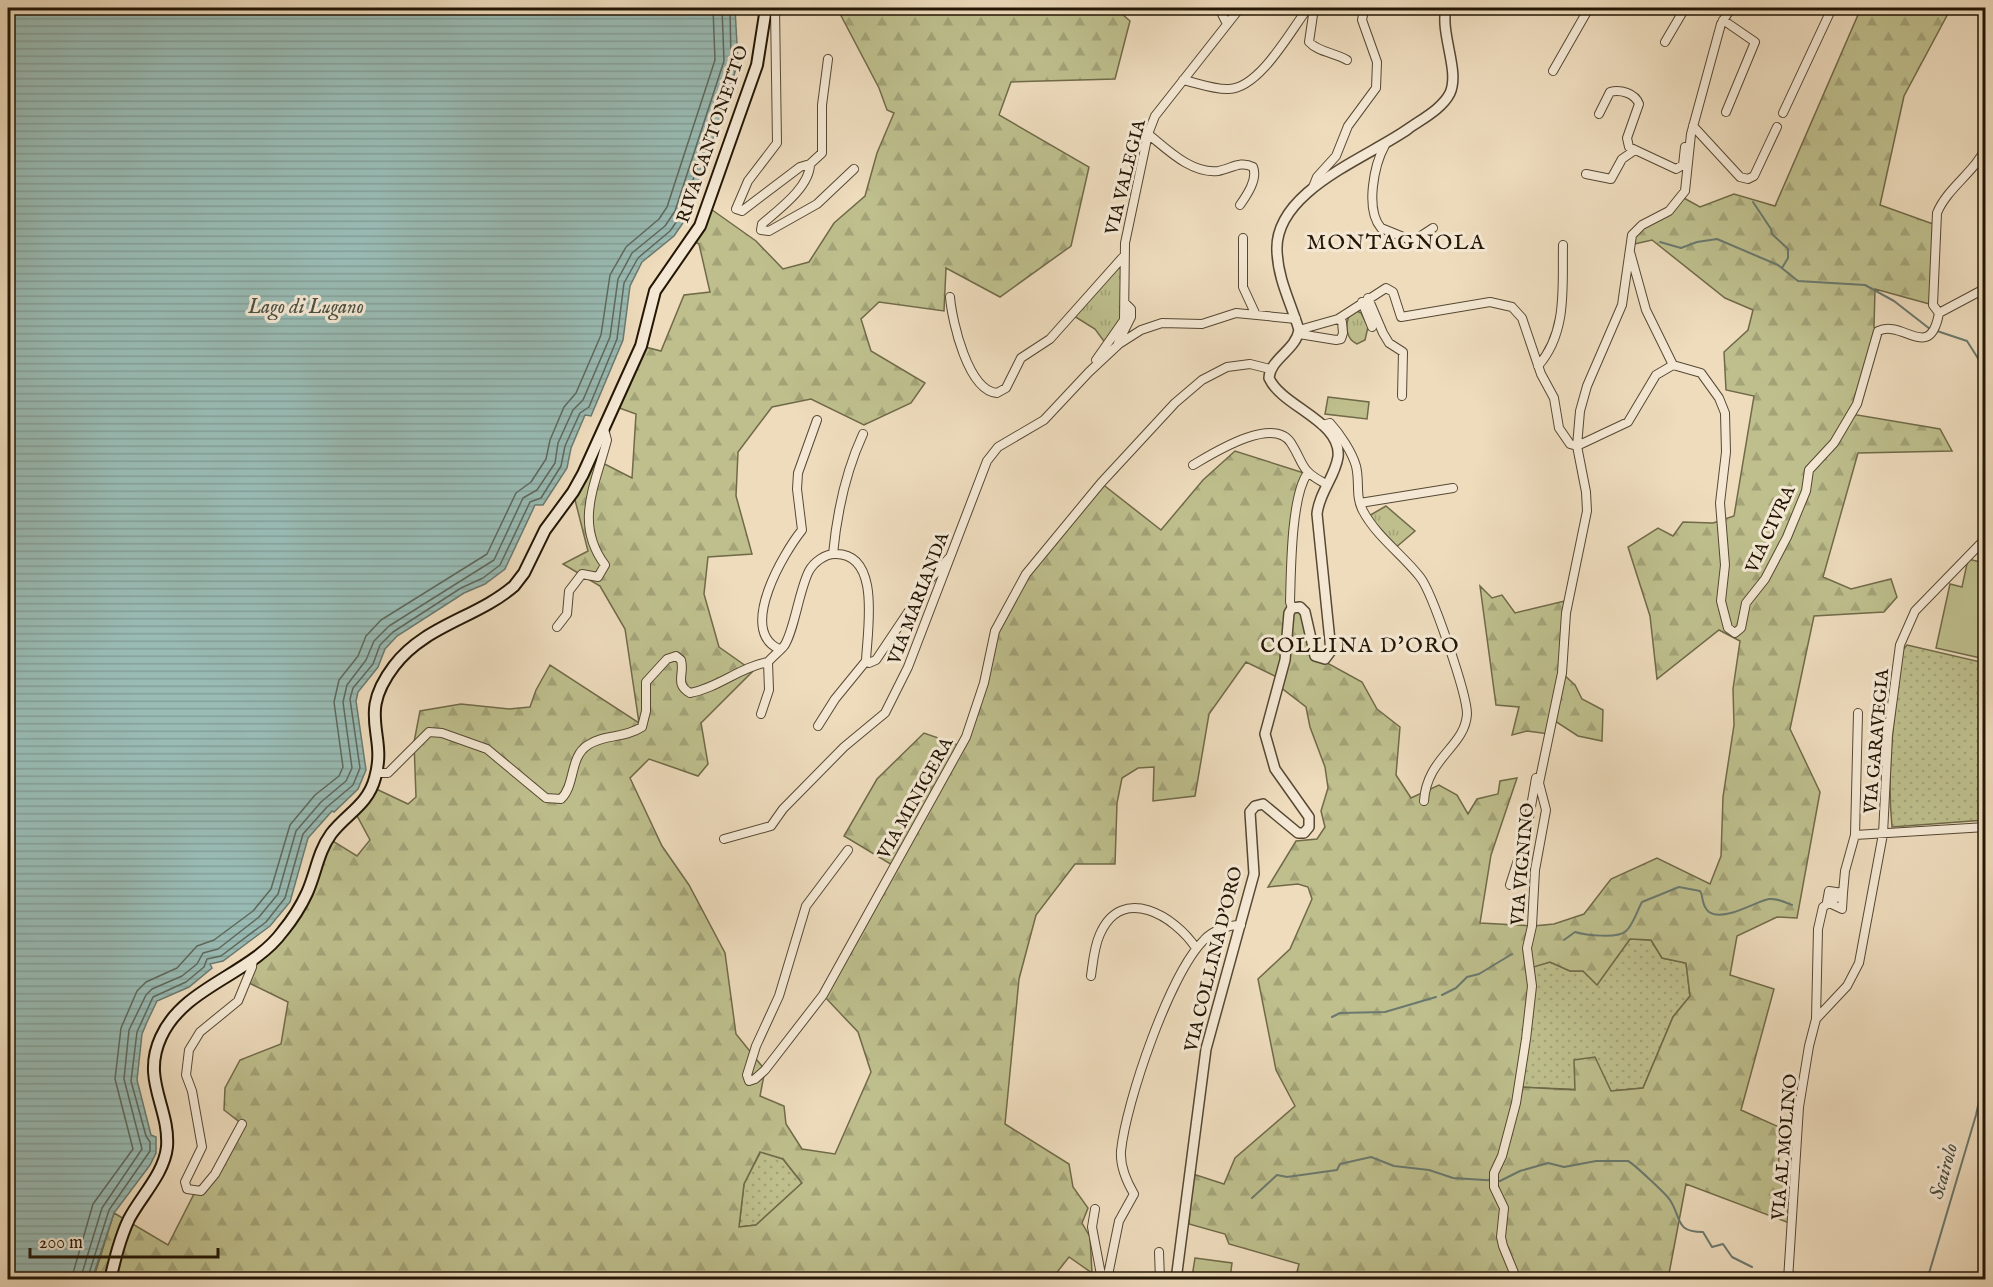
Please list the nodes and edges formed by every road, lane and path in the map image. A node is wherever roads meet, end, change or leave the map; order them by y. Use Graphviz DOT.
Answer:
graph roads {
  1 [pos="766,8"];
  2 [pos="776,8"];
  3 [pos="1219,8"];
  4 [pos="1240,8"];
  5 [pos="1308,8"];
  6 [pos="1314,8"];
  7 [pos="1368,8"];
  8 [pos="1446,8"];
  9 [pos="1589,8"];
  10 [pos="1685,8"];
  11 [pos="1731,8"];
  12 [pos="1832,8"];
  13 [pos="1723,20"];
  14 [pos="1227,24"];
  15 [pos="1665,42"];
  16 [pos="828,59"];
  17 [pos="1347,60"];
  18 [pos="1553,71"];
  19 [pos="1183,80"];
  20 [pos="1726,112"];
  21 [pos="1784,113"];
  22 [pos="1599,114"];
  23 [pos="1693,126"];
  24 [pos="1777,127"];
  25 [pos="1148,134"];
  26 [pos="1690,143"];
  27 [pos="1385,145"];
  28 [pos="1986,147"];
  29 [pos="1635,150"];
  30 [pos="810,164"];
  31 [pos="854,169"];
  32 [pos="1586,174"];
  33 [pos="1314,187"];
  34 [pos="1240,205"];
  35 [pos="1433,228"];
  36 [pos="1243,238"];
  37 [pos="1563,245"];
  38 [pos="1629,245"];
  39 [pos="1123,257"];
  40 [pos="1626,267"];
  41 [pos="1636,268"];
  42 [pos="1986,288"];
  43 [pos="950,297"];
  44 [pos="1365,300"];
  45 [pos="1125,303"];
  46 [pos="1940,313"];
  47 [pos="1255,314"];
  48 [pos="1296,319"];
  49 [pos="1338,319"];
  50 [pos="1372,327"];
  51 [pos="1299,332"];
  52 [pos="1119,344"];
  53 [pos="1673,365"];
  54 [pos="1538,366"];
  55 [pos="1270,369"];
  56 [pos="1089,372"];
  57 [pos="1402,396"];
  58 [pos="818,420"];
  59 [pos="1322,425"];
  60 [pos="604,429"];
  61 [pos="863,435"];
  62 [pos="1577,446"];
  63 [pos="1193,465"];
  64 [pos="1307,474"];
  65 [pos="1326,484"];
  66 [pos="1453,488"];
  67 [pos="1360,503"];
  68 [pos="1986,538"];
  69 [pos="833,554"];
  70 [pos="950,557"];
  71 [pos="1292,608"];
  72 [pos="557,627"];
  73 [pos="779,649"];
  74 [pos="866,661"];
  75 [pos="768,662"];
  76 [pos="1858,713"];
  77 [pos="761,714"];
  78 [pos="818,726"];
  79 [pos="1542,757"];
  80 [pos="376,772"];
  81 [pos="1424,801"];
  82 [pos="1983,827"];
  83 [pos="1855,834"];
  84 [pos="1883,834"];
  85 [pos="724,839"];
  86 [pos="848,850"];
  87 [pos="1510,885"];
  88 [pos="1843,892"];
  89 [pos="1826,905"];
  90 [pos="1241,925"];
  91 [pos="1196,948"];
  92 [pos="253,959"];
  93 [pos="1091,976"];
  94 [pos="1816,1019"];
  95 [pos="242,1124"];
  96 [pos="1095,1209"];
  97 [pos="1159,1252"];
  98 [pos="110,1280"];
  99 [pos="1102,1280"];
  100 [pos="1107,1280"];
  101 [pos="1160,1280"];
  102 [pos="1176,1280"];
  103 [pos="1517,1280"];
  104 [pos="1788,1280"];
  1 -- 60 [label="main road, RIVA CANTONETTO"];
  2 -- 30 [label="street"];
  3 -- 14 [label="street"];
  4 -- 14 [label="street, VIA VALEGIA"];
  5 -- 19 [label="street"];
  6 -- 17 [label="street"];
  7 -- 33 [label="street"];
  8 -- 27 [label="street"];
  9 -- 18 [label="street"];
  10 -- 15 [label="street"];
  11 -- 13 [label="street"];
  12 -- 21 [label="street"];
  13 -- 20 [label="street"];
  13 -- 23 [label="street"];
  14 -- 19 [label="street, VIA VALEGIA"];
  16 -- 30 [label="street"];
  19 -- 25 [label="street, VIA VALEGIA"];
  22 -- 29 [label="street"];
  23 -- 24 [label="street"];
  23 -- 26 [label="street"];
  25 -- 34 [label="street"];
  25 -- 39 [label="street, VIA VALEGIA"];
  26 -- 29 [label="street"];
  26 -- 38 [label="street"];
  27 -- 33 [label="street"];
  27 -- 35 [label="street"];
  28 -- 46 [label="street"];
  29 -- 32 [label="street"];
  30 -- 31 [label="street"];
  33 -- 48 [label="street"];
  36 -- 47 [label="street"];
  37 -- 54 [label="street"];
  38 -- 40 [label="street, VIA VIGNINO"];
  38 -- 41 [label="street"];
  39 -- 43 [label="street"];
  39 -- 45 [label="street, VIA VALEGIA"];
  40 -- 41 [label="street"];
  40 -- 62 [label="street, VIA VIGNINO"];
  41 -- 53 [label="street"];
  42 -- 46 [label="street"];
  44 -- 49 [label="street"];
  44 -- 50 [label="street"];
  44 -- 54 [label="street"];
  44 -- 57 [label="street"];
  45 -- 52 [label="street"];
  45 -- 56 [label="street, VIA VALEGIA"];
  46 -- 53 [label="street, VIA CIVRA"];
  47 -- 48 [label="street"];
  47 -- 52 [label="street"];
  48 -- 51 [label="street"];
  49 -- 51 [label="street"];
  49 -- 51 [label="street"];
  51 -- 55 [label="street"];
  52 -- 56 [label="street"];
  53 -- 62 [label="street"];
  54 -- 62 [label="street"];
  55 -- 59 [label="street"];
  55 -- 86 [label="street, VIA MINIGERA"];
  56 -- 70 [label="street, VIA MARIANDA"];
  58 -- 73 [label="street"];
  59 -- 65 [label="street"];
  59 -- 67 [label="street"];
  60 -- 72 [label="street"];
  60 -- 80 [label="main road, RIVA CANTONETTO"];
  61 -- 69 [label="street"];
  62 -- 79 [label="street, VIA VIGNINO"];
  63 -- 64 [label="street"];
  64 -- 65 [label="street"];
  64 -- 71 [label="street"];
  65 -- 71 [label="street"];
  66 -- 67 [label="street"];
  67 -- 81 [label="street"];
  68 -- 84 [label="street, VIA GARAVEGIA"];
  69 -- 73 [label="street"];
  69 -- 74 [label="street"];
  70 -- 74 [label="street"];
  70 -- 85 [label="street, VIA MARIANDA"];
  71 -- 90 [label="street, VIA COLLINA D'ORO"];
  73 -- 75 [label="street"];
  74 -- 78 [label="street"];
  75 -- 77 [label="street"];
  75 -- 80 [label="street"];
  76 -- 83 [label="street, VIA GARAVEGIA"];
  79 -- 87 [label="street"];
  79 -- 103 [label="street, VIA VIGNINO"];
  80 -- 92 [label="main road"];
  82 -- 84 [label="street"];
  83 -- 84 [label="street"];
  83 -- 88 [label="street, VIA GARAVEGIA"];
  84 -- 94 [label="street"];
  88 -- 89 [label="street"];
  88 -- 89 [label="street"];
  89 -- 94 [label="street, VIA AL MOLINO"];
  90 -- 91 [label="street"];
  90 -- 102 [label="street, VIA COLLINA D'ORO"];
  91 -- 93 [label="street"];
  91 -- 100 [label="street"];
  92 -- 95 [label="street"];
  92 -- 98 [label="main road"];
  94 -- 104 [label="street, VIA AL MOLINO"];
  96 -- 99 [label="street"];
  97 -- 101 [label="street"];
}
